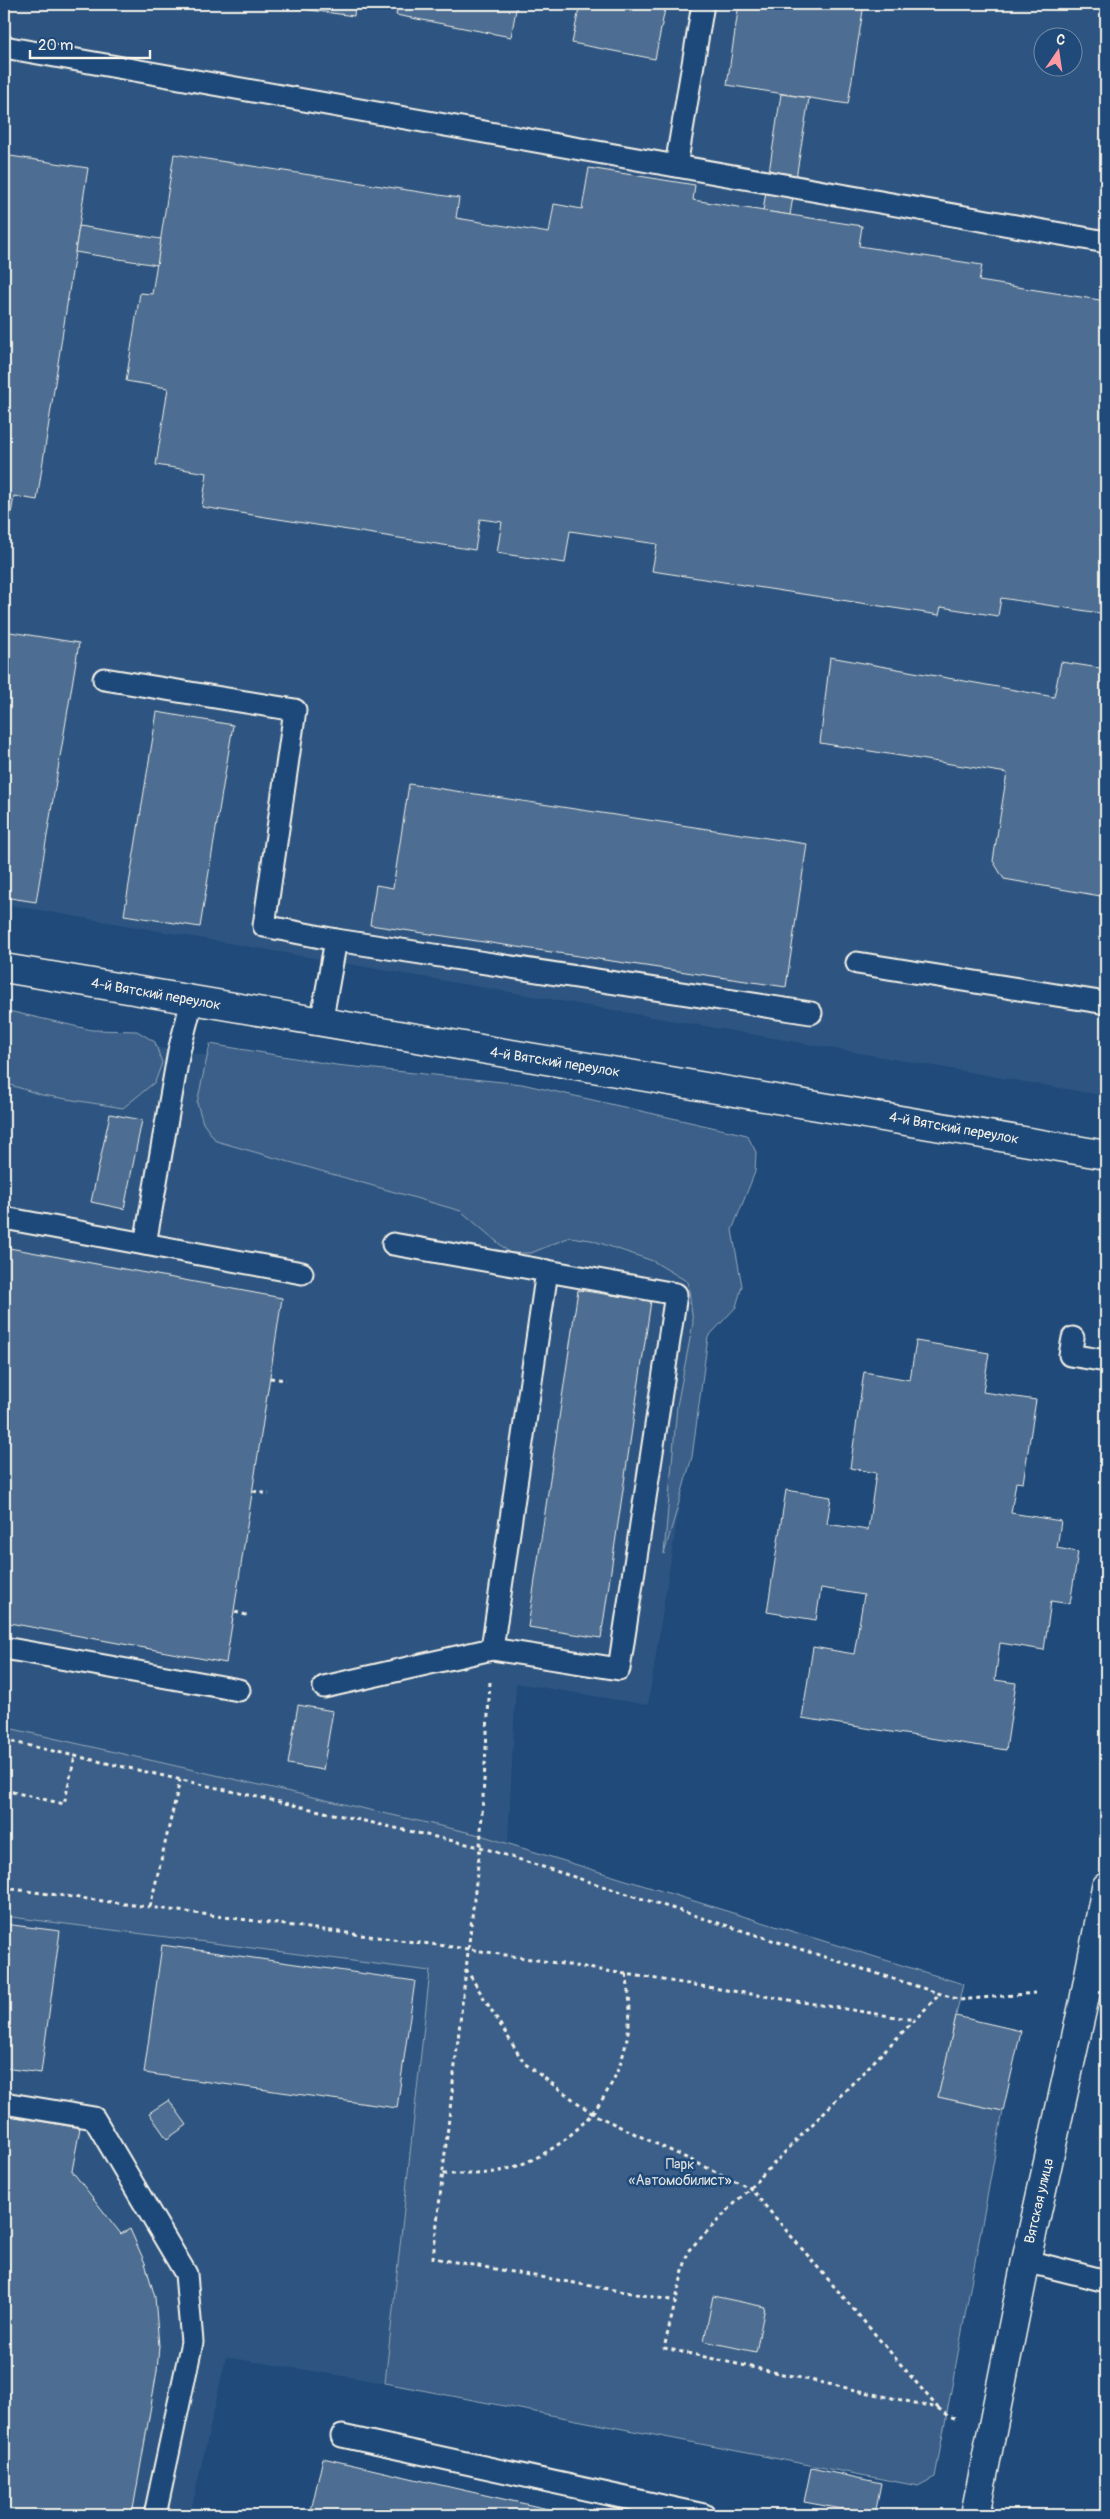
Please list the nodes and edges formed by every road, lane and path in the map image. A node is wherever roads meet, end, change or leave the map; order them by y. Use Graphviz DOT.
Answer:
graph roads {
  1 [pos="703,4"];
  2 [pos="4,47"];
  3 [pos="676,166"];
  4 [pos="1106,242"];
  5 [pos="104,679"];
  6 [pos="336,940"];
  7 [pos="857,963"];
  8 [pos="4,968"];
  9 [pos="192,1000"];
  10 [pos="1106,1003"];
  11 [pos="811,1013"];
  12 [pos="321,1023"];
  13 [pos="1106,1155"];
  14 [pos="4,1218"];
  15 [pos="145,1244"];
  16 [pos="393,1244"];
  17 [pos="547,1270"];
  18 [pos="302,1273"];
  19 [pos="1073,1338"];
  20 [pos="1106,1362"];
  21 [pos="270,1378"];
  22 [pos="286,1380"];
  23 [pos="253,1490"];
  24 [pos="269,1494"];
  25 [pos="234,1612"];
  26 [pos="250,1616"];
  27 [pos="4,1648"];
  28 [pos="492,1649"];
  29 [pos="324,1688"];
  30 [pos="239,1690"];
  31 [pos="4,1740"];
  32 [pos="75,1756"];
  33 [pos="180,1780"];
  34 [pos="4,1790"];
  35 [pos="480,1847"];
  36 [pos="1106,1887"];
  37 [pos="4,1888"];
  38 [pos="150,1907"];
  39 [pos="468,1949"];
  40 [pos="466,1969"];
  41 [pos="626,1974"];
  42 [pos="1035,1993"];
  43 [pos="940,1994"];
  44 [pos="915,2020"];
  45 [pos="4,2103"];
  46 [pos="593,2114"];
  47 [pos="443,2174"];
  48 [pos="750,2188"];
  49 [pos="1026,2261"];
  50 [pos="1106,2280"];
  51 [pos="676,2301"];
  52 [pos="938,2408"];
  53 [pos="955,2418"];
  54 [pos="342,2436"];
  55 [pos="155,2515"];
  56 [pos="704,2515"];
  57 [pos="975,2515"];
  1 -- 3 [label="lane"];
  2 -- 3 [label="lane"];
  3 -- 4 [label="lane"];
  5 -- 6 [label="lane"];
  6 -- 11 [label="lane"];
  6 -- 12 [label="lane"];
  7 -- 10 [label="lane"];
  8 -- 9 [label="street, 4-й Вятский переулок"];
  9 -- 12 [label="street, 4-й Вятский переулок"];
  9 -- 15 [label="lane"];
  12 -- 13 [label="street, 4-й Вятский переулок"];
  14 -- 15 [label="lane"];
  15 -- 18 [label="lane"];
  16 -- 17 [label="lane"];
  17 -- 28 [label="lane"];
  17 -- 28 [label="lane"];
  19 -- 20 [label="lane"];
  21 -- 22 [label="path"];
  23 -- 24 [label="path"];
  25 -- 26 [label="path"];
  27 -- 30 [label="lane"];
  28 -- 29 [label="lane"];
  28 -- 35 [label="path"];
  31 -- 32 [label="path"];
  32 -- 33 [label="path"];
  32 -- 34 [label="path"];
  33 -- 35 [label="path"];
  33 -- 38 [label="path"];
  35 -- 39 [label="path"];
  35 -- 43 [label="path"];
  36 -- 49 [label="street, Вятская улица"];
  37 -- 38 [label="path"];
  38 -- 39 [label="path"];
  39 -- 40 [label="path"];
  39 -- 41 [label="path"];
  40 -- 46 [label="path"];
  40 -- 47 [label="path"];
  41 -- 44 [label="path"];
  41 -- 46 [label="path"];
  42 -- 43 [label="path"];
  43 -- 44 [label="path"];
  44 -- 48 [label="path"];
  45 -- 55 [label="lane"];
  46 -- 47 [label="path"];
  46 -- 48 [label="path"];
  47 -- 51 [label="path"];
  48 -- 51 [label="path"];
  48 -- 52 [label="path"];
  49 -- 50 [label="lane"];
  49 -- 57 [label="street, Вятская улица"];
  51 -- 52 [label="path"];
  52 -- 53 [label="path"];
  54 -- 56 [label="lane"];
}
